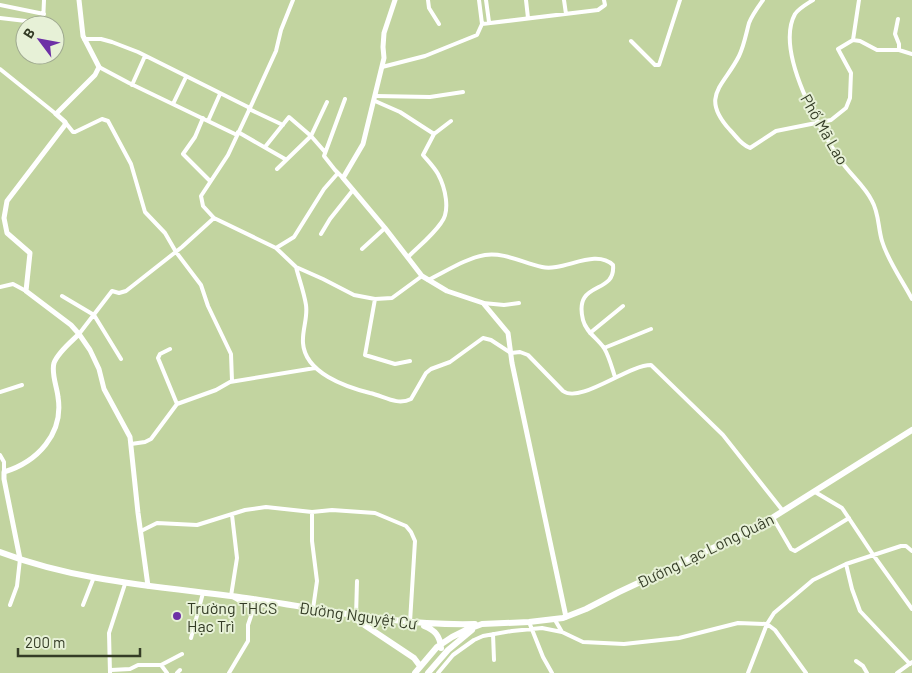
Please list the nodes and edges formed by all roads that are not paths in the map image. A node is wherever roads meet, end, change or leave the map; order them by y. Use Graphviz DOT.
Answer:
graph roads {
  1 [pos="44,0"];
  2 [pos="79,0"];
  3 [pos="293,0"];
  4 [pos="395,0"];
  5 [pos="428,0"];
  6 [pos="479,0"];
  7 [pos="486,0"];
  8 [pos="526,0"];
  9 [pos="564,0"];
  10 [pos="604,0"];
  11 [pos="680,0"];
  12 [pos="763,0"];
  13 [pos="813,0"];
  14 [pos="859,0"];
  15 [pos="0,5"];
  16 [pos="44,14"];
  17 [pos="566,14"];
  18 [pos="0,18"];
  19 [pos="528,18"];
  20 [pos="898,18"];
  21 [pos="489,22"];
  22 [pos="439,24"];
  23 [pos="482,24"];
  24 [pos="84,39"];
  25 [pos="853,40"];
  26 [pos="631,42"];
  27 [pos="899,50"];
  28 [pos="912,54"];
  29 [pos="145,56"];
  30 [pos="99,67"];
  31 [pos="382,68"];
  32 [pos="0,69"];
  33 [pos="186,77"];
  34 [pos="132,85"];
  35 [pos="463,92"];
  36 [pos="220,94"];
  37 [pos="376,98"];
  38 [pos="345,99"];
  39 [pos="327,102"];
  40 [pos="173,104"];
  41 [pos="250,109"];
  42 [pos="56,114"];
  43 [pos="202,118"];
  44 [pos="208,121"];
  45 [pos="451,121"];
  46 [pos="65,122"];
  47 [pos="818,122"];
  48 [pos="283,125"];
  49 [pos="237,134"];
  50 [pos="434,134"];
  51 [pos="311,136"];
  52 [pos="265,147"];
  53 [pos="325,152"];
  54 [pos="285,159"];
  55 [pos="277,169"];
  56 [pos="338,173"];
  57 [pos="343,178"];
  58 [pos="210,182"];
  59 [pos="353,190"];
  60 [pos="214,218"];
  61 [pos="385,228"];
  62 [pos="321,234"];
  63 [pos="276,248"];
  64 [pos="362,249"];
  65 [pos="176,252"];
  66 [pos="408,257"];
  67 [pos="296,267"];
  68 [pos="422,276"];
  69 [pos="428,280"];
  70 [pos="912,284"];
  71 [pos="0,287"];
  72 [pos="906,288"];
  73 [pos="26,291"];
  74 [pos="62,296"];
  75 [pos="912,298"];
  76 [pos="375,299"];
  77 [pos="483,303"];
  78 [pos="519,303"];
  79 [pos="623,306"];
  80 [pos="94,315"];
  81 [pos="651,329"];
  82 [pos="590,333"];
  83 [pos="79,334"];
  84 [pos="604,348"];
  85 [pos="170,350"];
  86 [pos="511,353"];
  87 [pos="121,359"];
  88 [pos="410,361"];
  89 [pos="315,368"];
  90 [pos="615,377"];
  91 [pos="232,381"];
  92 [pos="22,385"];
  93 [pos="0,392"];
  94 [pos="176,404"];
  95 [pos="912,430"];
  96 [pos="131,444"];
  97 [pos="0,455"];
  98 [pos="4,472"];
  99 [pos="815,492"];
  100 [pos="783,511"];
  101 [pos="312,512"];
  102 [pos="232,515"];
  103 [pos="773,518"];
  104 [pos="849,518"];
  105 [pos="141,531"];
  106 [pos="912,551"];
  107 [pos="0,552"];
  108 [pos="874,556"];
  109 [pos="20,559"];
  110 [pos="846,564"];
  111 [pos="94,577"];
  112 [pos="357,581"];
  113 [pos="125,584"];
  114 [pos="148,586"];
  115 [pos="203,593"];
  116 [pos="232,596"];
  117 [pos="274,603"];
  118 [pos="10,605"];
  119 [pos="83,605"];
  120 [pos="254,607"];
  121 [pos="313,609"];
  122 [pos="912,609"];
  123 [pos="566,617"];
  124 [pos="356,618"];
  125 [pos="555,620"];
  126 [pos="410,622"];
  127 [pos="417,623"];
  128 [pos="482,624"];
  129 [pos="767,624"];
  130 [pos="530,625"];
  131 [pos="562,632"];
  132 [pos="493,634"];
  133 [pos="191,638"];
  134 [pos="441,644"];
  135 [pos="182,654"];
  136 [pos="494,660"];
  137 [pos="856,660"];
  138 [pos="436,663"];
  139 [pos="911,663"];
  140 [pos="161,665"];
  141 [pos="420,666"];
  142 [pos="110,671"];
  143 [pos="167,673"];
  144 [pos="229,673"];
  145 [pos="415,673"];
  146 [pos="428,673"];
  147 [pos="438,673"];
  148 [pos="552,673"];
  149 [pos="748,673"];
  150 [pos="806,673"];
  151 [pos="867,673"];
  152 [pos="898,673"];
  1 -- 16 [label="street"];
  2 -- 24 [label="street"];
  3 -- 41 [label="street"];
  4 -- 31 [label="street"];
  5 -- 22 [label="street"];
  6 -- 23 [label="street"];
  7 -- 21 [label="street"];
  8 -- 19 [label="street"];
  9 -- 17 [label="street"];
  10 -- 17 [label="street"];
  11 -- 26 [label="street"];
  12 -- 47 [label="street"];
  13 -- 47 [label="street, Phố Mã Lao"];
  14 -- 25 [label="street"];
  15 -- 16 [label="street"];
  16 -- 18 [label="street"];
  17 -- 19 [label="street"];
  19 -- 21 [label="street"];
  20 -- 27 [label="street"];
  21 -- 23 [label="street"];
  23 -- 31 [label="street"];
  24 -- 29 [label="street"];
  24 -- 30 [label="street"];
  25 -- 27 [label="street"];
  25 -- 47 [label="street"];
  27 -- 28 [label="street"];
  29 -- 33 [label="street"];
  29 -- 34 [label="street"];
  30 -- 34 [label="street"];
  30 -- 42 [label="street"];
  31 -- 37 [label="street"];
  32 -- 42 [label="street"];
  33 -- 36 [label="street"];
  33 -- 40 [label="street"];
  34 -- 40 [label="street"];
  35 -- 37 [label="street"];
  36 -- 41 [label="street"];
  36 -- 44 [label="street"];
  37 -- 50 [label="street"];
  37 -- 57 [label="street"];
  38 -- 53 [label="street"];
  39 -- 51 [label="street"];
  40 -- 43 [label="street"];
  41 -- 48 [label="street"];
  41 -- 49 [label="street"];
  42 -- 46 [label="street"];
  43 -- 44 [label="street"];
  43 -- 58 [label="street"];
  44 -- 49 [label="street"];
  45 -- 50 [label="street"];
  46 -- 65 [label="street"];
  46 -- 73 [label="street"];
  47 -- 72 [label="street, Phố Mã Lao"];
  48 -- 51 [label="street"];
  48 -- 52 [label="street"];
  49 -- 52 [label="street"];
  49 -- 58 [label="street"];
  50 -- 66 [label="street"];
  51 -- 53 [label="street"];
  51 -- 54 [label="street"];
  52 -- 54 [label="street"];
  53 -- 56 [label="street"];
  54 -- 55 [label="street"];
  56 -- 57 [label="street"];
  56 -- 63 [label="street"];
  57 -- 59 [label="street"];
  58 -- 60 [label="street"];
  59 -- 61 [label="street"];
  59 -- 62 [label="street"];
  60 -- 63 [label="street"];
  60 -- 65 [label="street"];
  61 -- 64 [label="street"];
  61 -- 66 [label="street"];
  63 -- 67 [label="street"];
  65 -- 80 [label="street"];
  65 -- 91 [label="street"];
  66 -- 68 [label="street"];
  67 -- 76 [label="street"];
  67 -- 89 [label="street"];
  68 -- 69 [label="street"];
  68 -- 76 [label="street"];
  69 -- 77 [label="street"];
  69 -- 82 [label="street"];
  70 -- 72 [label="street"];
  71 -- 73 [label="street"];
  72 -- 75 [label="street, Phố Mã Lao"];
  73 -- 83 [label="street"];
  74 -- 80 [label="street"];
  76 -- 88 [label="street"];
  77 -- 78 [label="street"];
  77 -- 86 [label="street"];
  79 -- 82 [label="street"];
  80 -- 83 [label="street"];
  80 -- 87 [label="street"];
  81 -- 84 [label="street"];
  82 -- 84 [label="street"];
  83 -- 96 [label="street"];
  83 -- 98 [label="street"];
  84 -- 90 [label="street"];
  85 -- 94 [label="street"];
  86 -- 89 [label="street"];
  86 -- 90 [label="street"];
  86 -- 123 [label="street"];
  89 -- 91 [label="street"];
  90 -- 100 [label="street"];
  91 -- 94 [label="street"];
  92 -- 93 [label="street"];
  94 -- 96 [label="street"];
  95 -- 99 [label="highway, Đường Lạc Long Quân"];
  96 -- 105 [label="street"];
  97 -- 98 [label="street"];
  98 -- 109 [label="street"];
  99 -- 100 [label="highway, Đường Lạc Long Quân"];
  99 -- 104 [label="street"];
  100 -- 103 [label="highway, Đường Lạc Long Quân"];
  101 -- 102 [label="street"];
  101 -- 121 [label="street"];
  101 -- 126 [label="street"];
  102 -- 105 [label="street"];
  102 -- 116 [label="street"];
  103 -- 104 [label="street"];
  103 -- 123 [label="highway, Đường Lạc Long Quân"];
  104 -- 108 [label="street"];
  105 -- 114 [label="street"];
  106 -- 108 [label="street"];
  107 -- 109 [label="highway, Đường Nguyệt Cư"];
  108 -- 110 [label="street"];
  108 -- 122 [label="street"];
  109 -- 111 [label="highway, Đường Nguyệt Cư"];
  109 -- 118 [label="street"];
  110 -- 129 [label="street"];
  110 -- 139 [label="street"];
  111 -- 113 [label="highway, Đường Nguyệt Cư"];
  111 -- 119 [label="street"];
  112 -- 124 [label="street"];
  113 -- 114 [label="highway, Đường Nguyệt Cư"];
  113 -- 142 [label="street"];
  114 -- 115 [label="highway, Đường Nguyệt Cư"];
  115 -- 116 [label="highway, Đường Nguyệt Cư"];
  115 -- 133 [label="street"];
  116 -- 117 [label="highway, Đường Nguyệt Cư"];
  116 -- 120 [label="street"];
  117 -- 120 [label="street"];
  117 -- 121 [label="highway, Đường Nguyệt Cư"];
  120 -- 144 [label="street"];
  121 -- 124 [label="highway, Đường Nguyệt Cư"];
  123 -- 125 [label="highway, Đường Lạc Long Quân"];
  124 -- 126 [label="highway, Đường Nguyệt Cư"];
  124 -- 141 [label="highway"];
  125 -- 130 [label="highway, Đường Lạc Long Quân"];
  125 -- 131 [label="street"];
  126 -- 127 [label="highway, Đường Nguyệt Cư"];
  127 -- 128 [label="highway, Đường Nguyệt Cư"];
  127 -- 134 [label="highway"];
  128 -- 130 [label="highway, Đường Lạc Long Quân"];
  128 -- 134 [label="highway, Đường Lạc Long Quân"];
  128 -- 138 [label="highway"];
  129 -- 131 [label="street"];
  129 -- 149 [label="street"];
  129 -- 150 [label="street"];
  130 -- 131 [label="street"];
  130 -- 132 [label="street"];
  130 -- 148 [label="street"];
  132 -- 136 [label="street"];
  132 -- 147 [label="street"];
  134 -- 138 [label="highway"];
  134 -- 141 [label="highway, Đường Lạc Long Quân"];
  135 -- 140 [label="street"];
  137 -- 151 [label="street"];
  138 -- 146 [label="highway"];
  139 -- 152 [label="street"];
  140 -- 142 [label="street"];
  140 -- 143 [label="street"];
  141 -- 145 [label="highway, Đường Lạc Long Quân"];
}
